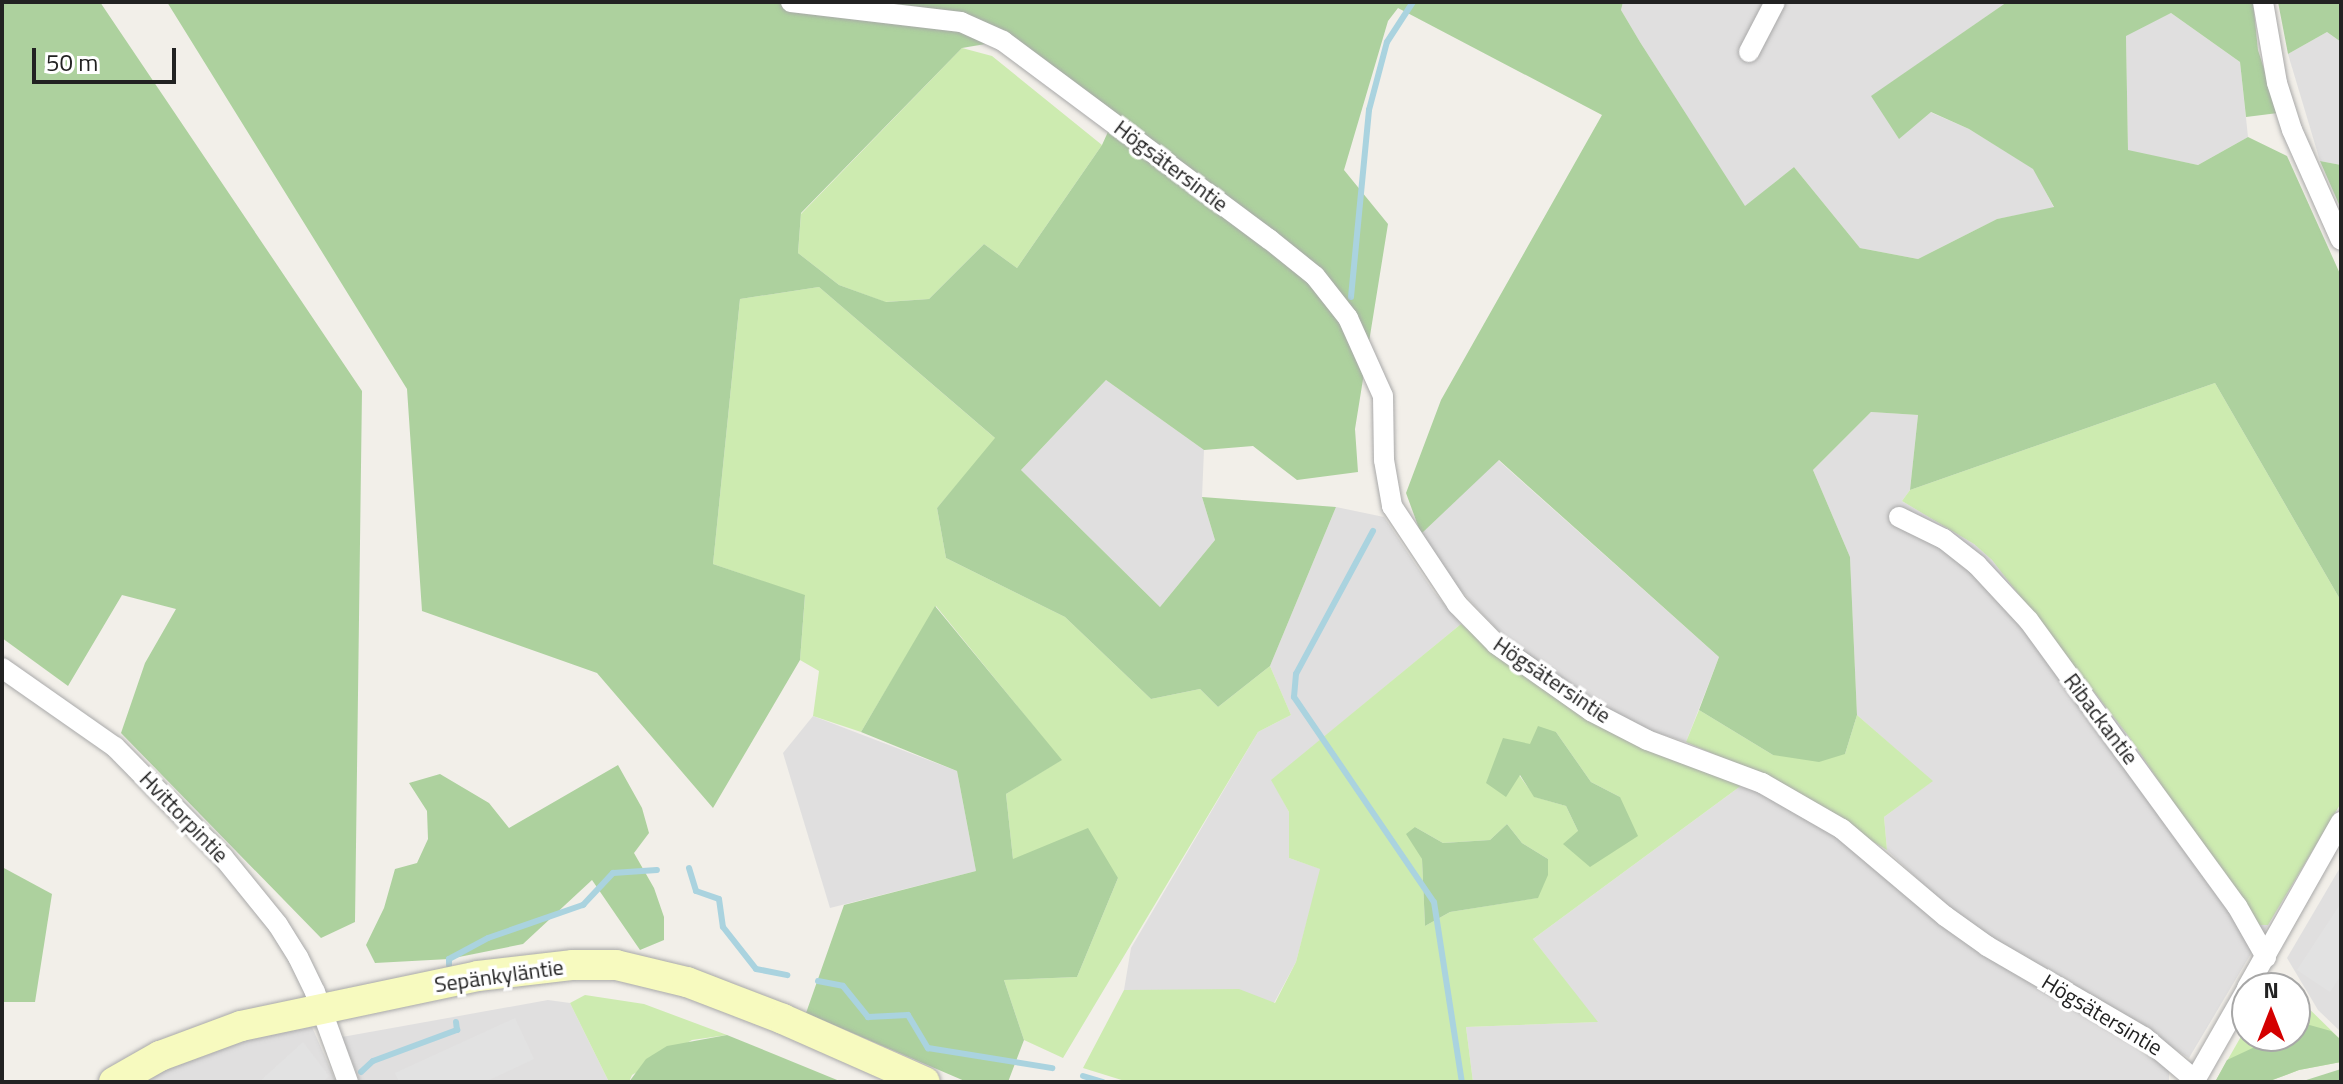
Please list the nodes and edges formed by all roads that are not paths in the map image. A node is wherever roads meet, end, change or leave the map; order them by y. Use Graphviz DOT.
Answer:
graph roads {
  1 [pos="791,2"];
  2 [pos="1775,2"];
  3 [pos="2263,2"];
  4 [pos="1749,52"];
  5 [pos="2341,240"];
  6 [pos="1899,517"];
  7 [pos="2,668"];
  8 [pos="2341,822"];
  9 [pos="2266,957"];
  10 [pos="2257,972"];
  11 [pos="321,1007"];
  12 [pos="2231,1017"];
  13 [pos="2195,1081"];
  14 [pos="114,1082"];
  15 [pos="348,1082"];
  16 [pos="925,1082"];
  1 -- 13 [label="street, Högsätersintie"];
  2 -- 4 [label="street"];
  3 -- 5 [label="street"];
  6 -- 9 [label="street, Ribackantie"];
  7 -- 11 [label="street, Hvittorpintie"];
  8 -- 9 [label="street"];
  9 -- 10 [label="street"];
  11 -- 14 [label="street, Sepänkyläntie"];
  11 -- 15 [label="street, Hvittorpintie"];
  11 -- 16 [label="street, Sepänkyläntie"];
  12 -- 13 [label="street"];
}
